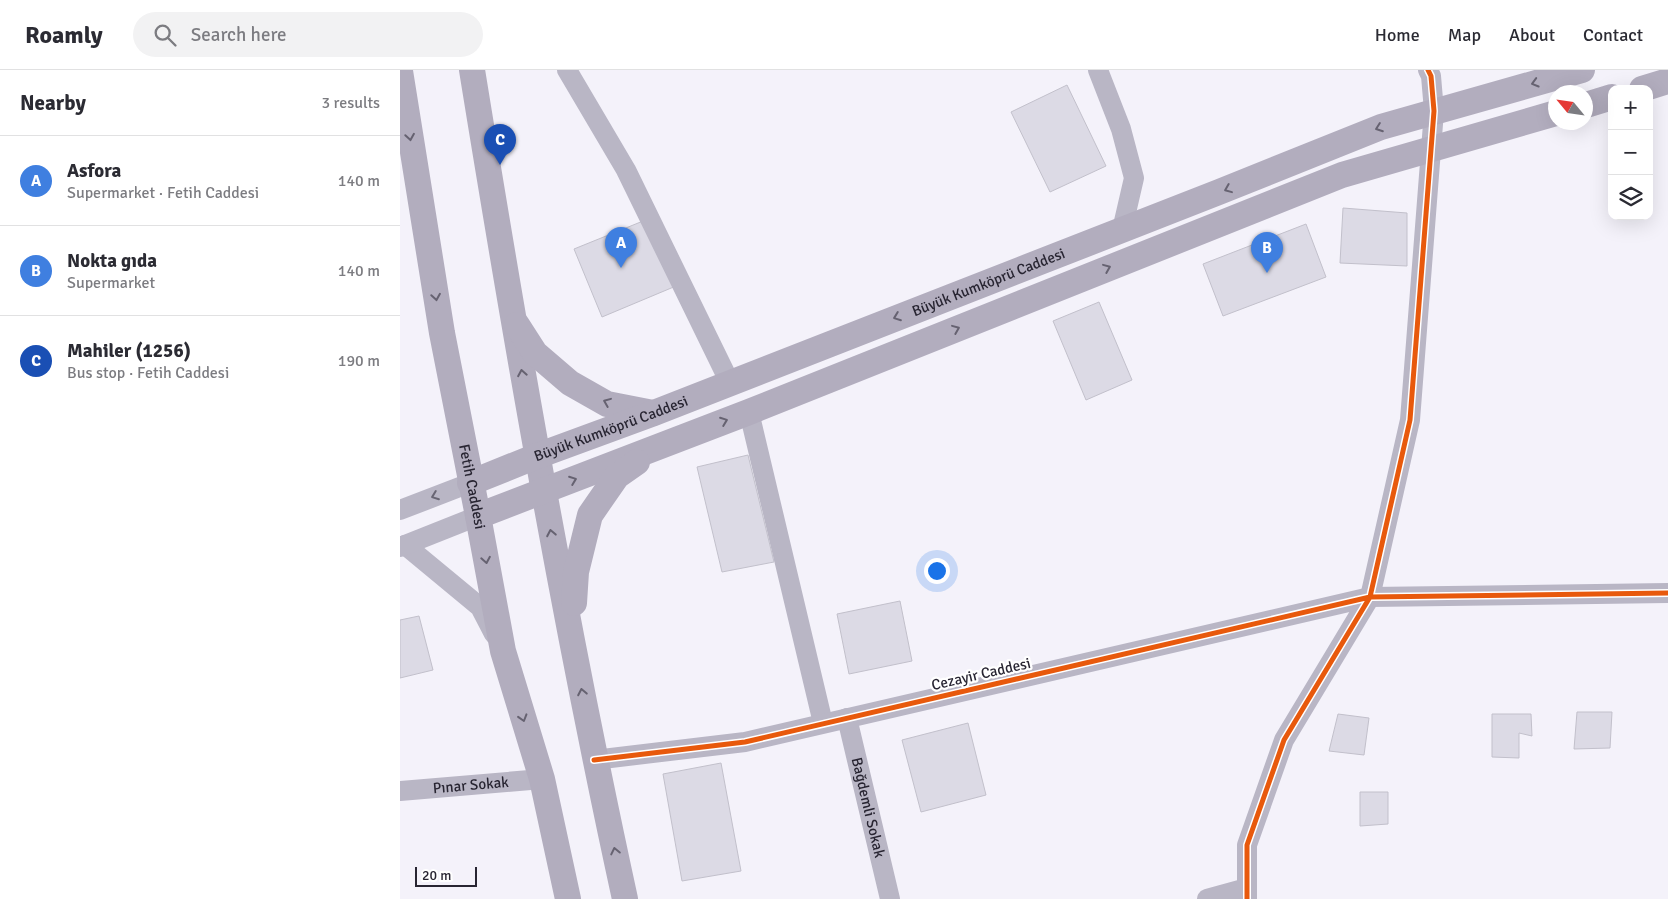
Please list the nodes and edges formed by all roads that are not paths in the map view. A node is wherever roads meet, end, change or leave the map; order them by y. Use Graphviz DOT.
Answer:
graph roads {
  1 [pos="472,70"];
  2 [pos="567,70"];
  3 [pos="1098,70"];
  4 [pos="1428,70"];
  5 [pos="1582,70"];
  6 [pos="400,71"];
  7 [pos="1668,81"];
  8 [pos="1653,86"];
  9 [pos="1608,98"];
  10 [pos="1593,103"];
  11 [pos="1434,111"];
  12 [pos="1548,115"];
  13 [pos="1432,148"];
  14 [pos="1122,230"];
  15 [pos="512,317"];
  16 [pos="730,383"];
  17 [pos="749,412"];
  18 [pos="654,413"];
  19 [pos="662,446"];
  20 [pos="537,456"];
  21 [pos="470,483"];
  22 [pos="543,491"];
  23 [pos="400,510"];
  24 [pos="478,516"];
  25 [pos="403,546"];
  26 [pos="1668,593"];
  27 [pos="1370,597"];
  28 [pos="571,636"];
  29 [pos="503,651"];
  30 [pos="847,718"];
  31 [pos="823,724"];
  32 [pos="594,760"];
  33 [pos="542,779"];
  34 [pos="400,791"];
  35 [pos="1247,894"];
  36 [pos="568,899"];
  37 [pos="625,899"];
  38 [pos="890,899"];
  39 [pos="1207,899"];
  1 -- 15 [label="main road"];
  2 -- 16 [label="street"];
  3 -- 14 [label="street"];
  4 -- 11 [label="street"];
  5 -- 11 [label="main road, Büyük Kumköprü Caddesi, one-way"];
  6 -- 21 [label="main road, Fetih Caddesi, one-way"];
  7 -- 8 [label="main road"];
  9 -- 10 [label="main road"];
  11 -- 13 [label="street"];
  11 -- 14 [label="main road, Büyük Kumköprü Caddesi, one-way"];
  12 -- 13 [label="main road, Büyük Kumköprü Caddesi"];
  17 -- 13 [label="main road, Büyük Kumköprü Caddesi, one-way"];
  13 -- 27 [label="street"];
  14 -- 16 [label="main road, Büyük Kumköprü Caddesi, one-way"];
  18 -- 15 [label="main road, one-way"];
  20 -- 15 [label="main road, one-way"];
  16 -- 18 [label="main road, Büyük Kumköprü Caddesi"];
  19 -- 17 [label="main road, Büyük Kumköprü Caddesi, one-way"];
  17 -- 31 [label="street"];
  18 -- 20 [label="main road, Büyük Kumköprü Caddesi"];
  22 -- 19 [label="main road, Büyük Kumköprü Caddesi, one-way"];
  19 -- 28 [label="main road"];
  20 -- 21 [label="main road, Büyük Kumköprü Caddesi"];
  20 -- 22 [label="main road"];
  21 -- 23 [label="street, Büyük Kumköprü Caddesi, one-way"];
  21 -- 24 [label="main road, Fetih Caddesi"];
  22 -- 24 [label="main road, Büyük Kumköprü Caddesi"];
  28 -- 22 [label="main road, one-way"];
  24 -- 25 [label="street, Büyük Kumköprü Caddesi"];
  24 -- 29 [label="main road, Fetih Caddesi, one-way"];
  25 -- 29 [label="street"];
  26 -- 27 [label="street, Cezayir Caddesi"];
  27 -- 30 [label="street, Cezayir Caddesi"];
  27 -- 35 [label="street"];
  32 -- 28 [label="main road, one-way"];
  29 -- 33 [label="main road, Fetih Caddesi, one-way"];
  30 -- 31 [label="street, Cezayir Caddesi"];
  30 -- 38 [label="street, Bağdemli Sokak"];
  31 -- 32 [label="street, Cezayir Caddesi"];
  37 -- 32 [label="main road, one-way"];
  33 -- 34 [label="street, Pınar Sokak"];
  33 -- 36 [label="main road, Fetih Caddesi"];
  35 -- 39 [label="street"];
}
